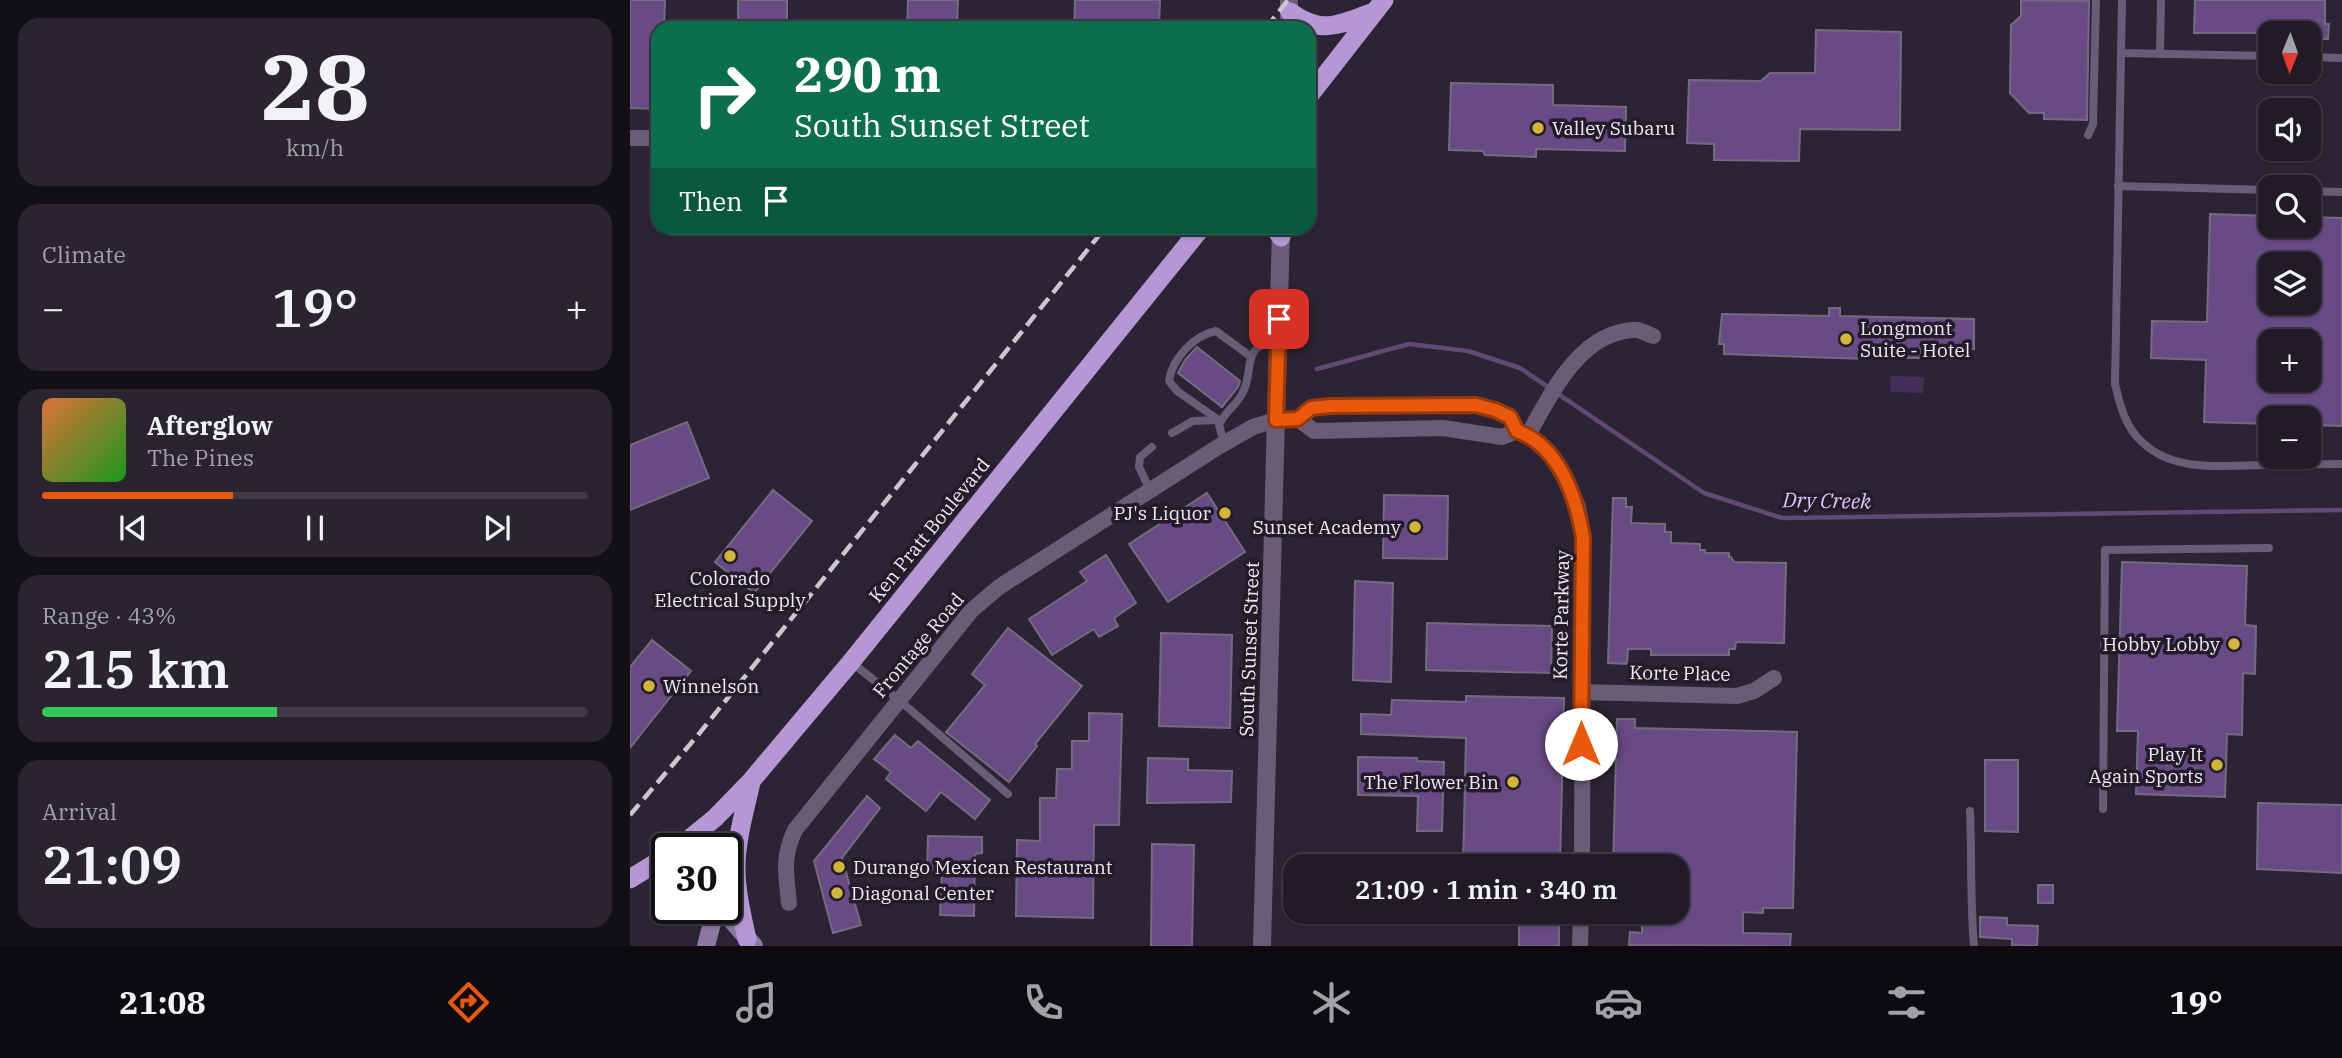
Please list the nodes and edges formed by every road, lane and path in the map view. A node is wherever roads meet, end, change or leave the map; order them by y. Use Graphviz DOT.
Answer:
graph roads {
  1 [pos="2096,0"];
  2 [pos="2122,0"];
  3 [pos="2161,0"];
  4 [pos="1380,6"];
  5 [pos="1316,25"];
  6 [pos="2121,53"];
  7 [pos="2160,54"];
  8 [pos="2258,56"];
  9 [pos="2321,57"];
  10 [pos="2342,58"];
  11 [pos="1316,87"];
  12 [pos="2088,135"];
  13 [pos="630,138"];
  14 [pos="651,138"];
  15 [pos="2118,186"];
  16 [pos="2258,190"];
  17 [pos="2321,191"];
  18 [pos="2342,192"];
  19 [pos="1196,235"];
  20 [pos="1279,235"];
  21 [pos="1653,336"];
  22 [pos="1278,341"];
  23 [pos="1250,356"];
  24 [pos="1298,419"];
  25 [pos="1276,420"];
  26 [pos="1220,421"];
  27 [pos="1172,433"];
  28 [pos="1522,433"];
  29 [pos="1224,443"];
  30 [pos="1152,447"];
  31 [pos="2342,464"];
  32 [pos="1150,490"];
  33 [pos="2269,548"];
  34 [pos="851,662"];
  35 [pos="1774,678"];
  36 [pos="1581,692"];
  37 [pos="899,700"];
  38 [pos="751,781"];
  39 [pos="1008,794"];
  40 [pos="2103,809"];
  41 [pos="1970,811"];
  42 [pos="697,833"];
  43 [pos="1582,854"];
  44 [pos="651,866"];
  45 [pos="630,879"];
  46 [pos="789,903"];
  47 [pos="712,924"];
  48 [pos="735,924"];
  49 [pos="1581,924"];
  50 [pos="750,942"];
  51 [pos="706,946"];
  52 [pos="1262,946"];
  53 [pos="1580,946"];
  54 [pos="1974,946"];
  1 -- 12 [label="lane"];
  2 -- 6 [label="lane"];
  3 -- 7 [label="lane"];
  4 -- 5 [label="highway"];
  4 -- 11 [label="highway"];
  6 -- 7 [label="lane"];
  6 -- 15 [label="lane"];
  7 -- 8 [label="lane"];
  9 -- 10 [label="lane"];
  13 -- 14 [label="street"];
  15 -- 16 [label="lane"];
  15 -- 31 [label="lane"];
  17 -- 18 [label="lane"];
  19 -- 34 [label="highway, Ken Pratt Boulevard"];
  20 -- 22 [label="street, South Sunset Street"];
  21 -- 28 [label="street"];
  22 -- 23 [label="lane"];
  22 -- 25 [label="street, South Sunset Street"];
  23 -- 26 [label="lane"];
  23 -- 26 [label="lane"];
  24 -- 25 [label="street, Korte Parkway"];
  24 -- 28 [label="street, Korte Parkway"];
  24 -- 28 [label="street, Korte Parkway"];
  25 -- 29 [label="street, Frontage Road"];
  25 -- 52 [label="street, South Sunset Street"];
  26 -- 27 [label="lane"];
  26 -- 29 [label="lane"];
  28 -- 36 [label="street, Korte Parkway"];
  29 -- 32 [label="street, Frontage Road"];
  30 -- 32 [label="lane"];
  32 -- 37 [label="street, Frontage Road"];
  33 -- 40 [label="lane"];
  34 -- 37 [label="lane"];
  34 -- 38 [label="highway, Ken Pratt Boulevard"];
  35 -- 36 [label="street, Korte Place"];
  36 -- 43 [label="street, Korte Parkway"];
  37 -- 39 [label="lane"];
  37 -- 46 [label="street, Frontage Road"];
  38 -- 42 [label="highway, Ken Pratt Boulevard"];
  38 -- 50 [label="highway"];
  41 -- 54 [label="lane"];
  44 -- 45 [label="highway"];
  47 -- 51 [label="main road"];
  48 -- 50 [label="main road"];
  49 -- 53 [label="street"];
}
